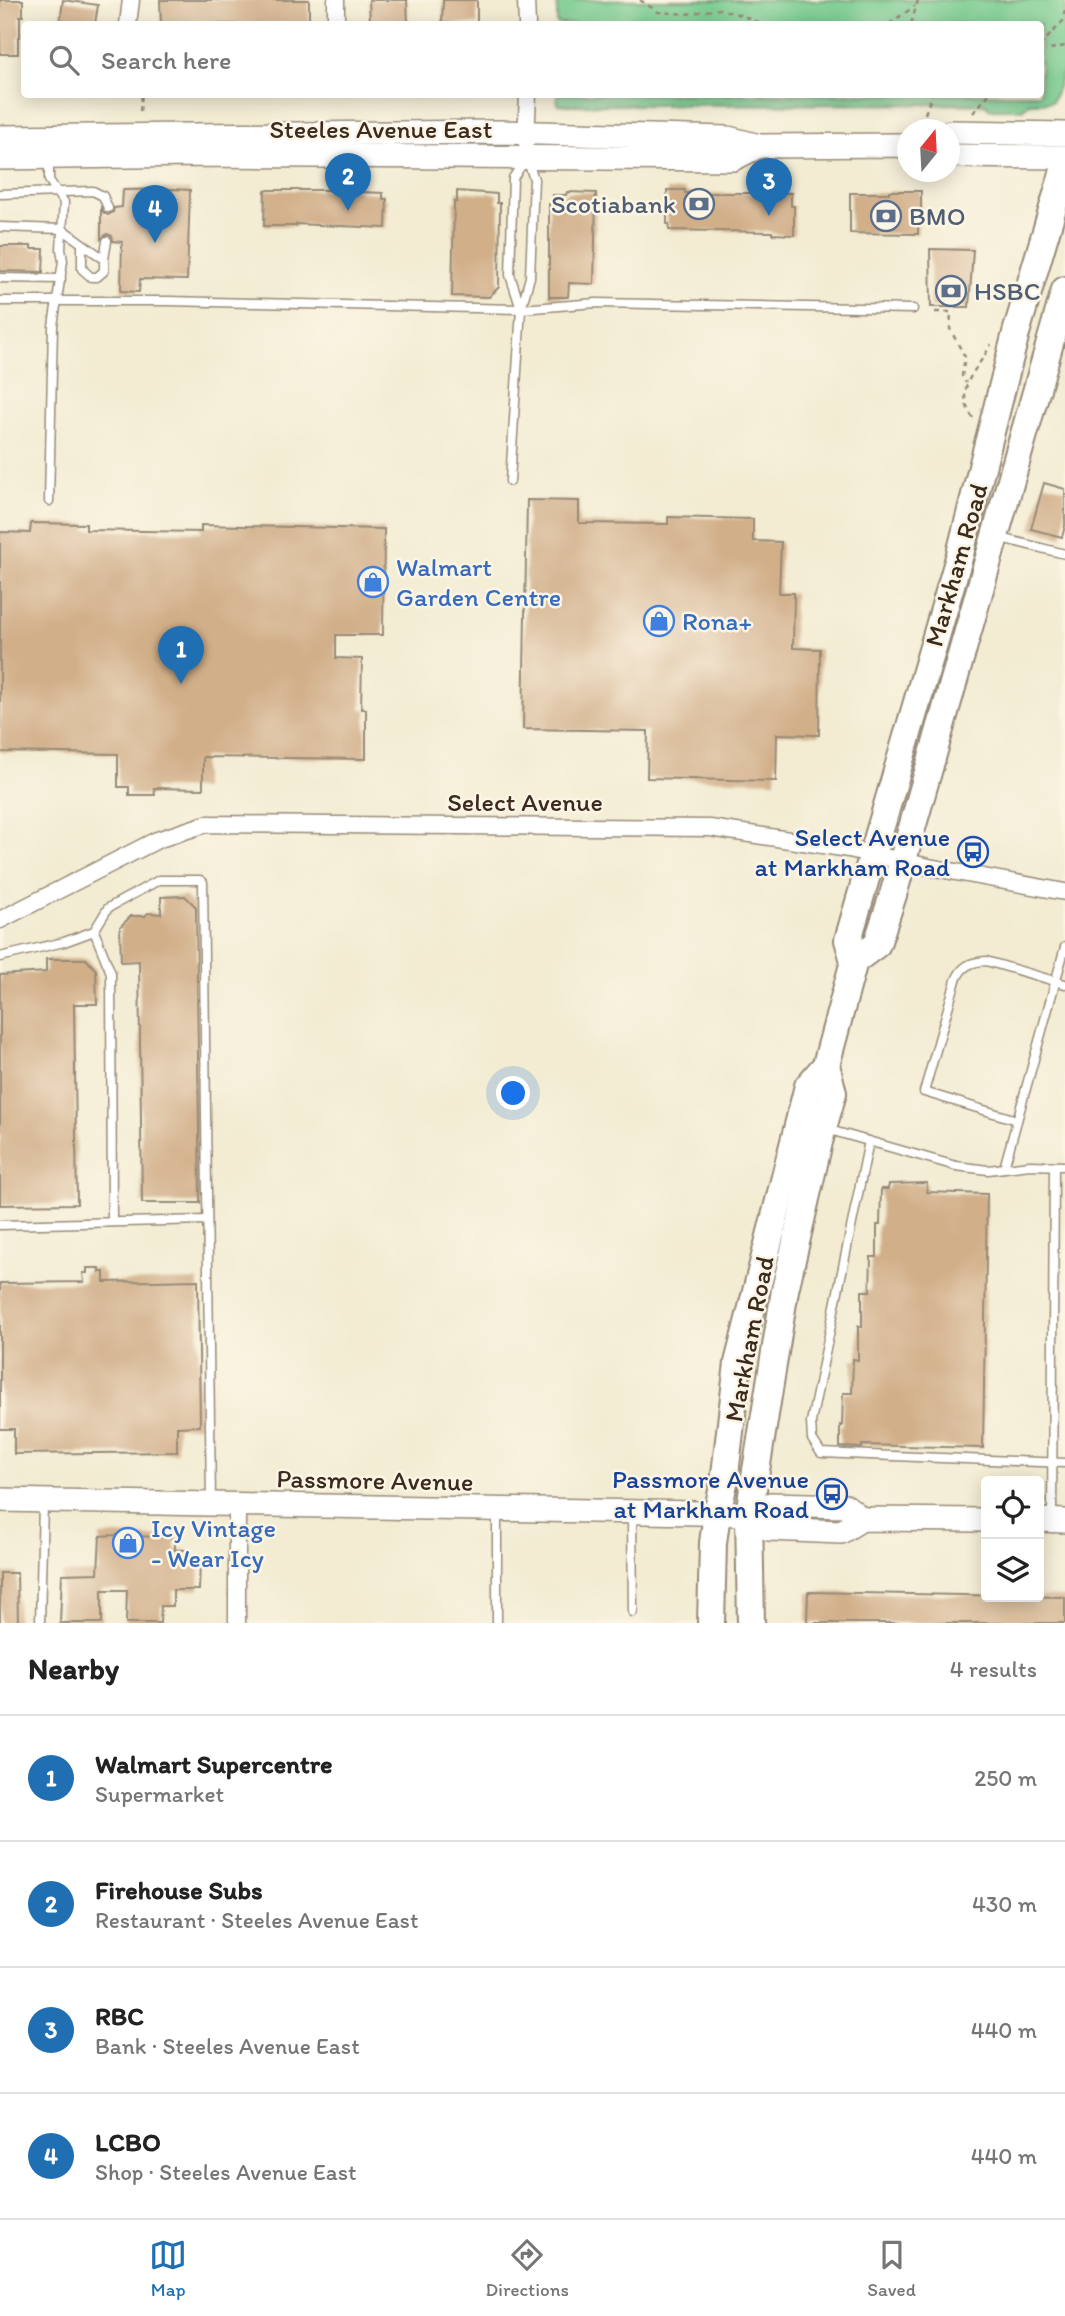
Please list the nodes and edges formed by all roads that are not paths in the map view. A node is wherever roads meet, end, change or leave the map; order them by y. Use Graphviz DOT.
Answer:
graph roads {
  1 [pos="131,0"];
  2 [pos="336,0"];
  3 [pos="527,0"];
  4 [pos="128,21"];
  5 [pos="336,21"];
  6 [pos="527,21"];
  7 [pos="528,98"];
  8 [pos="960,132"];
  9 [pos="526,133"];
  10 [pos="1065,134"];
  11 [pos="0,136"];
  12 [pos="897,145"];
  13 [pos="759,146"];
  14 [pos="960,156"];
  15 [pos="1065,157"];
  16 [pos="0,158"];
  17 [pos="50,158"];
  18 [pos="526,158"];
  19 [pos="1065,167"];
  20 [pos="0,194"];
  21 [pos="59,194"];
  22 [pos="108,208"];
  23 [pos="6,225"];
  24 [pos="62,229"];
  25 [pos="107,241"];
  26 [pos="82,245"];
  27 [pos="104,259"];
  28 [pos="0,278"];
  29 [pos="61,279"];
  30 [pos="1065,290"];
  31 [pos="0,300"];
  32 [pos="58,302"];
  33 [pos="521,309"];
  34 [pos="913,309"];
  35 [pos="510,481"];
  36 [pos="49,501"];
  37 [pos="995,536"];
  38 [pos="1065,554"];
  39 [pos="874,854"];
  40 [pos="903,860"];
  41 [pos="1065,892"];
  42 [pos="0,920"];
  43 [pos="94,931"];
  44 [pos="1065,947"];
  45 [pos="0,957"];
  46 [pos="854,961"];
  47 [pos="1056,981"];
  48 [pos="1065,984"];
  49 [pos="826,1065"];
  50 [pos="1017,1120"];
  51 [pos="823,1128"];
  52 [pos="869,1141"];
  53 [pos="1054,1166"];
  54 [pos="1065,1166"];
  55 [pos="1004,1168"];
  56 [pos="207,1220"];
  57 [pos="112,1222"];
  58 [pos="0,1225"];
  59 [pos="1053,1321"];
  60 [pos="1065,1322"];
  61 [pos="1052,1462"];
  62 [pos="1065,1463"];
  63 [pos="0,1500"];
  64 [pos="43,1500"];
  65 [pos="211,1505"];
  66 [pos="237,1506"];
  67 [pos="497,1510"];
  68 [pos="632,1512"];
  69 [pos="717,1513"];
  70 [pos="749,1514"];
  71 [pos="981,1520"];
  72 [pos="1052,1521"];
  73 [pos="633,1612"];
  74 [pos="40,1623"];
  75 [pos="237,1623"];
  76 [pos="497,1623"];
  77 [pos="711,1623"];
  78 [pos="751,1623"];
  1 -- 4 [label="street"];
  2 -- 5 [label="street"];
  3 -- 6 [label="street"];
  7 -- 9 [label="street"];
  8 -- 10 [label="main road"];
  9 -- 11 [label="main road, Steeles Avenue East"];
  9 -- 13 [label="main road, Steeles Avenue East"];
  9 -- 18 [label="street"];
  12 -- 13 [label="main road, Steeles Avenue East"];
  13 -- 18 [label="main road, Steeles Avenue East"];
  14 -- 15 [label="main road"];
  16 -- 17 [label="main road, Steeles Avenue East"];
  17 -- 18 [label="main road, Steeles Avenue East"];
  17 -- 21 [label="lane"];
  18 -- 33 [label="lane"];
  18 -- 33 [label="lane"];
  19 -- 39 [label="main road, Markham Road"];
  20 -- 21 [label="lane"];
  21 -- 22 [label="lane"];
  21 -- 24 [label="lane"];
  23 -- 24 [label="lane"];
  24 -- 26 [label="lane"];
  24 -- 29 [label="lane"];
  25 -- 27 [label="lane"];
  26 -- 27 [label="lane"];
  26 -- 27 [label="lane"];
  28 -- 29 [label="lane"];
  29 -- 32 [label="lane"];
  30 -- 37 [label="main road, Markham Road"];
  31 -- 32 [label="lane"];
  32 -- 33 [label="lane"];
  32 -- 36 [label="lane"];
  33 -- 34 [label="lane"];
  33 -- 35 [label="lane"];
  37 -- 38 [label="lane"];
  37 -- 40 [label="main road, Markham Road"];
  39 -- 40 [label="street, Select Avenue"];
  39 -- 42 [label="street, Select Avenue"];
  39 -- 46 [label="main road, Markham Road"];
  40 -- 41 [label="street, Select Avenue"];
  40 -- 46 [label="main road, Markham Road"];
  43 -- 45 [label="lane"];
  43 -- 56 [label="lane"];
  43 -- 57 [label="lane"];
  44 -- 47 [label="lane"];
  46 -- 49 [label="main road, Markham Road"];
  47 -- 48 [label="lane"];
  47 -- 50 [label="lane"];
  47 -- 50 [label="lane"];
  49 -- 51 [label="main road, Markham Road"];
  49 -- 69 [label="main road, Markham Road"];
  50 -- 55 [label="lane"];
  51 -- 52 [label="lane"];
  51 -- 70 [label="main road, Markham Road"];
  52 -- 55 [label="lane"];
  52 -- 61 [label="lane"];
  53 -- 54 [label="lane"];
  53 -- 55 [label="lane"];
  53 -- 59 [label="lane"];
  56 -- 57 [label="lane"];
  56 -- 65 [label="lane"];
  57 -- 58 [label="lane"];
  59 -- 60 [label="lane"];
  59 -- 61 [label="lane"];
  61 -- 62 [label="lane"];
  61 -- 72 [label="lane"];
  63 -- 64 [label="main road, Passmore Avenue"];
  64 -- 65 [label="main road, Passmore Avenue"];
  64 -- 74 [label="lane"];
  65 -- 66 [label="main road, Passmore Avenue"];
  66 -- 67 [label="main road, Passmore Avenue"];
  66 -- 75 [label="street"];
  67 -- 68 [label="main road, Passmore Avenue"];
  67 -- 76 [label="lane"];
  68 -- 69 [label="main road, Passmore Avenue"];
  68 -- 73 [label="lane"];
  69 -- 70 [label="main road, Passmore Avenue"];
  69 -- 77 [label="main road, Markham Road"];
  70 -- 71 [label="main road, Passmore Avenue"];
  70 -- 78 [label="main road, Markham Road"];
}
